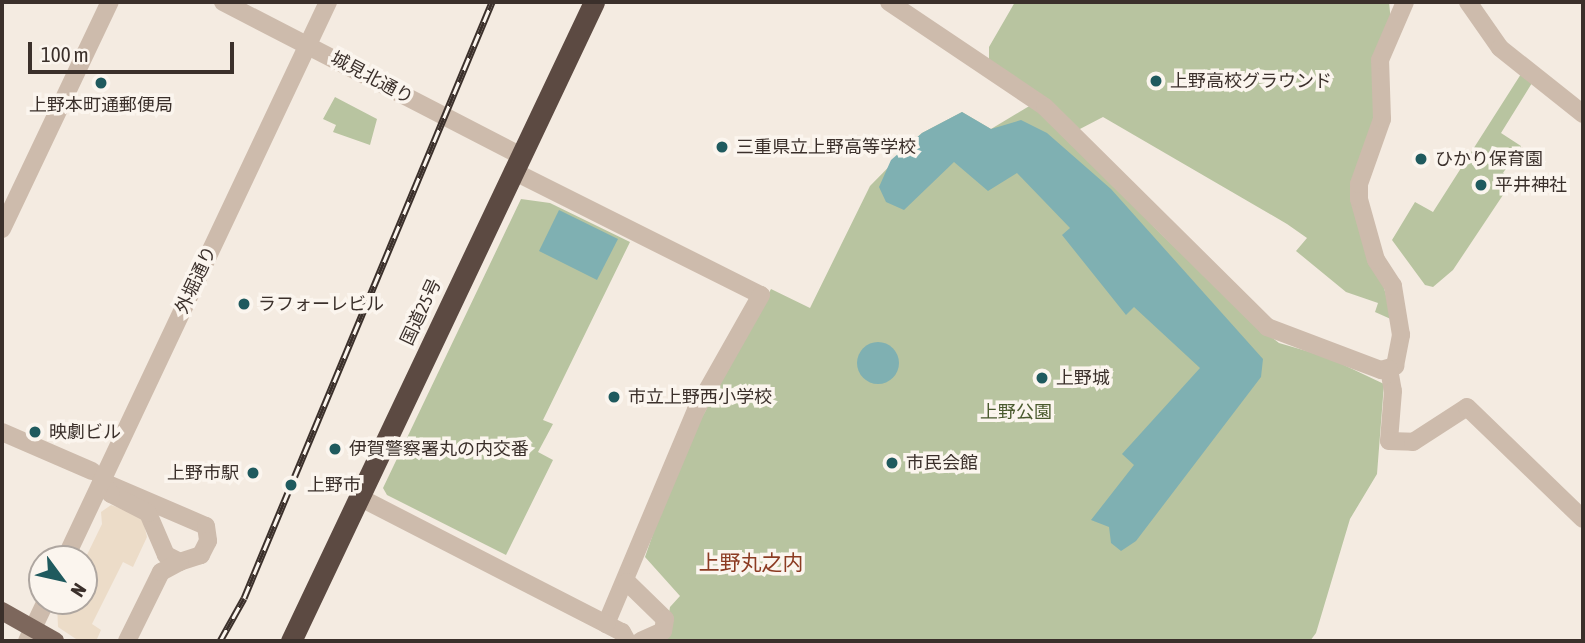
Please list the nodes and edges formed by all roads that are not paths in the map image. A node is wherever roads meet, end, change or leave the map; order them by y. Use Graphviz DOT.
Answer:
graph roads {
  1 [pos="110,2"];
  2 [pos="223,2"];
  3 [pos="328,2"];
  4 [pos="594,2"];
  5 [pos="889,2"];
  6 [pos="1405,2"];
  7 [pos="1468,2"];
  8 [pos="1476,2"];
  9 [pos="1481,20"];
  10 [pos="307,44"];
  11 [pos="1583,114"];
  12 [pos="517,163"];
  13 [pos="2,229"];
  14 [pos="1389,369"];
  15 [pos="2,432"];
  16 [pos="97,476"];
  17 [pos="359,497"];
  18 [pos="1583,519"];
  19 [pos="70,545"];
  20 [pos="180,562"];
  21 [pos="627,582"];
  22 [pos="2,611"];
  23 [pos="39,615"];
  24 [pos="606,624"];
  25 [pos="30,635"];
  26 [pos="55,641"];
  27 [pos="127,641"];
  28 [pos="291,641"];
  29 [pos="627,641"];
  30 [pos="641,641"];
  1 -- 13 [label="street"];
  2 -- 10 [label="street, 城見北通り"];
  3 -- 10 [label="street, 外堀通り"];
  4 -- 12 [label="highway, 国道25号"];
  5 -- 14 [label="street"];
  6 -- 14 [label="street"];
  7 -- 9 [label="street"];
  8 -- 9 [label="street"];
  9 -- 11 [label="street"];
  10 -- 12 [label="street, 城見北通り"];
  10 -- 16 [label="street, 外堀通り"];
  12 -- 17 [label="highway, 国道25号"];
  12 -- 21 [label="street, 城見北通り"];
  14 -- 18 [label="street"];
  15 -- 16 [label="street"];
  16 -- 19 [label="street, 外堀通り"];
  16 -- 20 [label="street"];
  16 -- 20 [label="street"];
  17 -- 24 [label="street"];
  17 -- 28 [label="highway, 国道25号"];
  20 -- 27 [label="street"];
  21 -- 24 [label="street"];
  21 -- 30 [label="street"];
  22 -- 25 [label="main road"];
  23 -- 25 [label="street"];
  24 -- 29 [label="street"];
  25 -- 26 [label="main road"];
}
